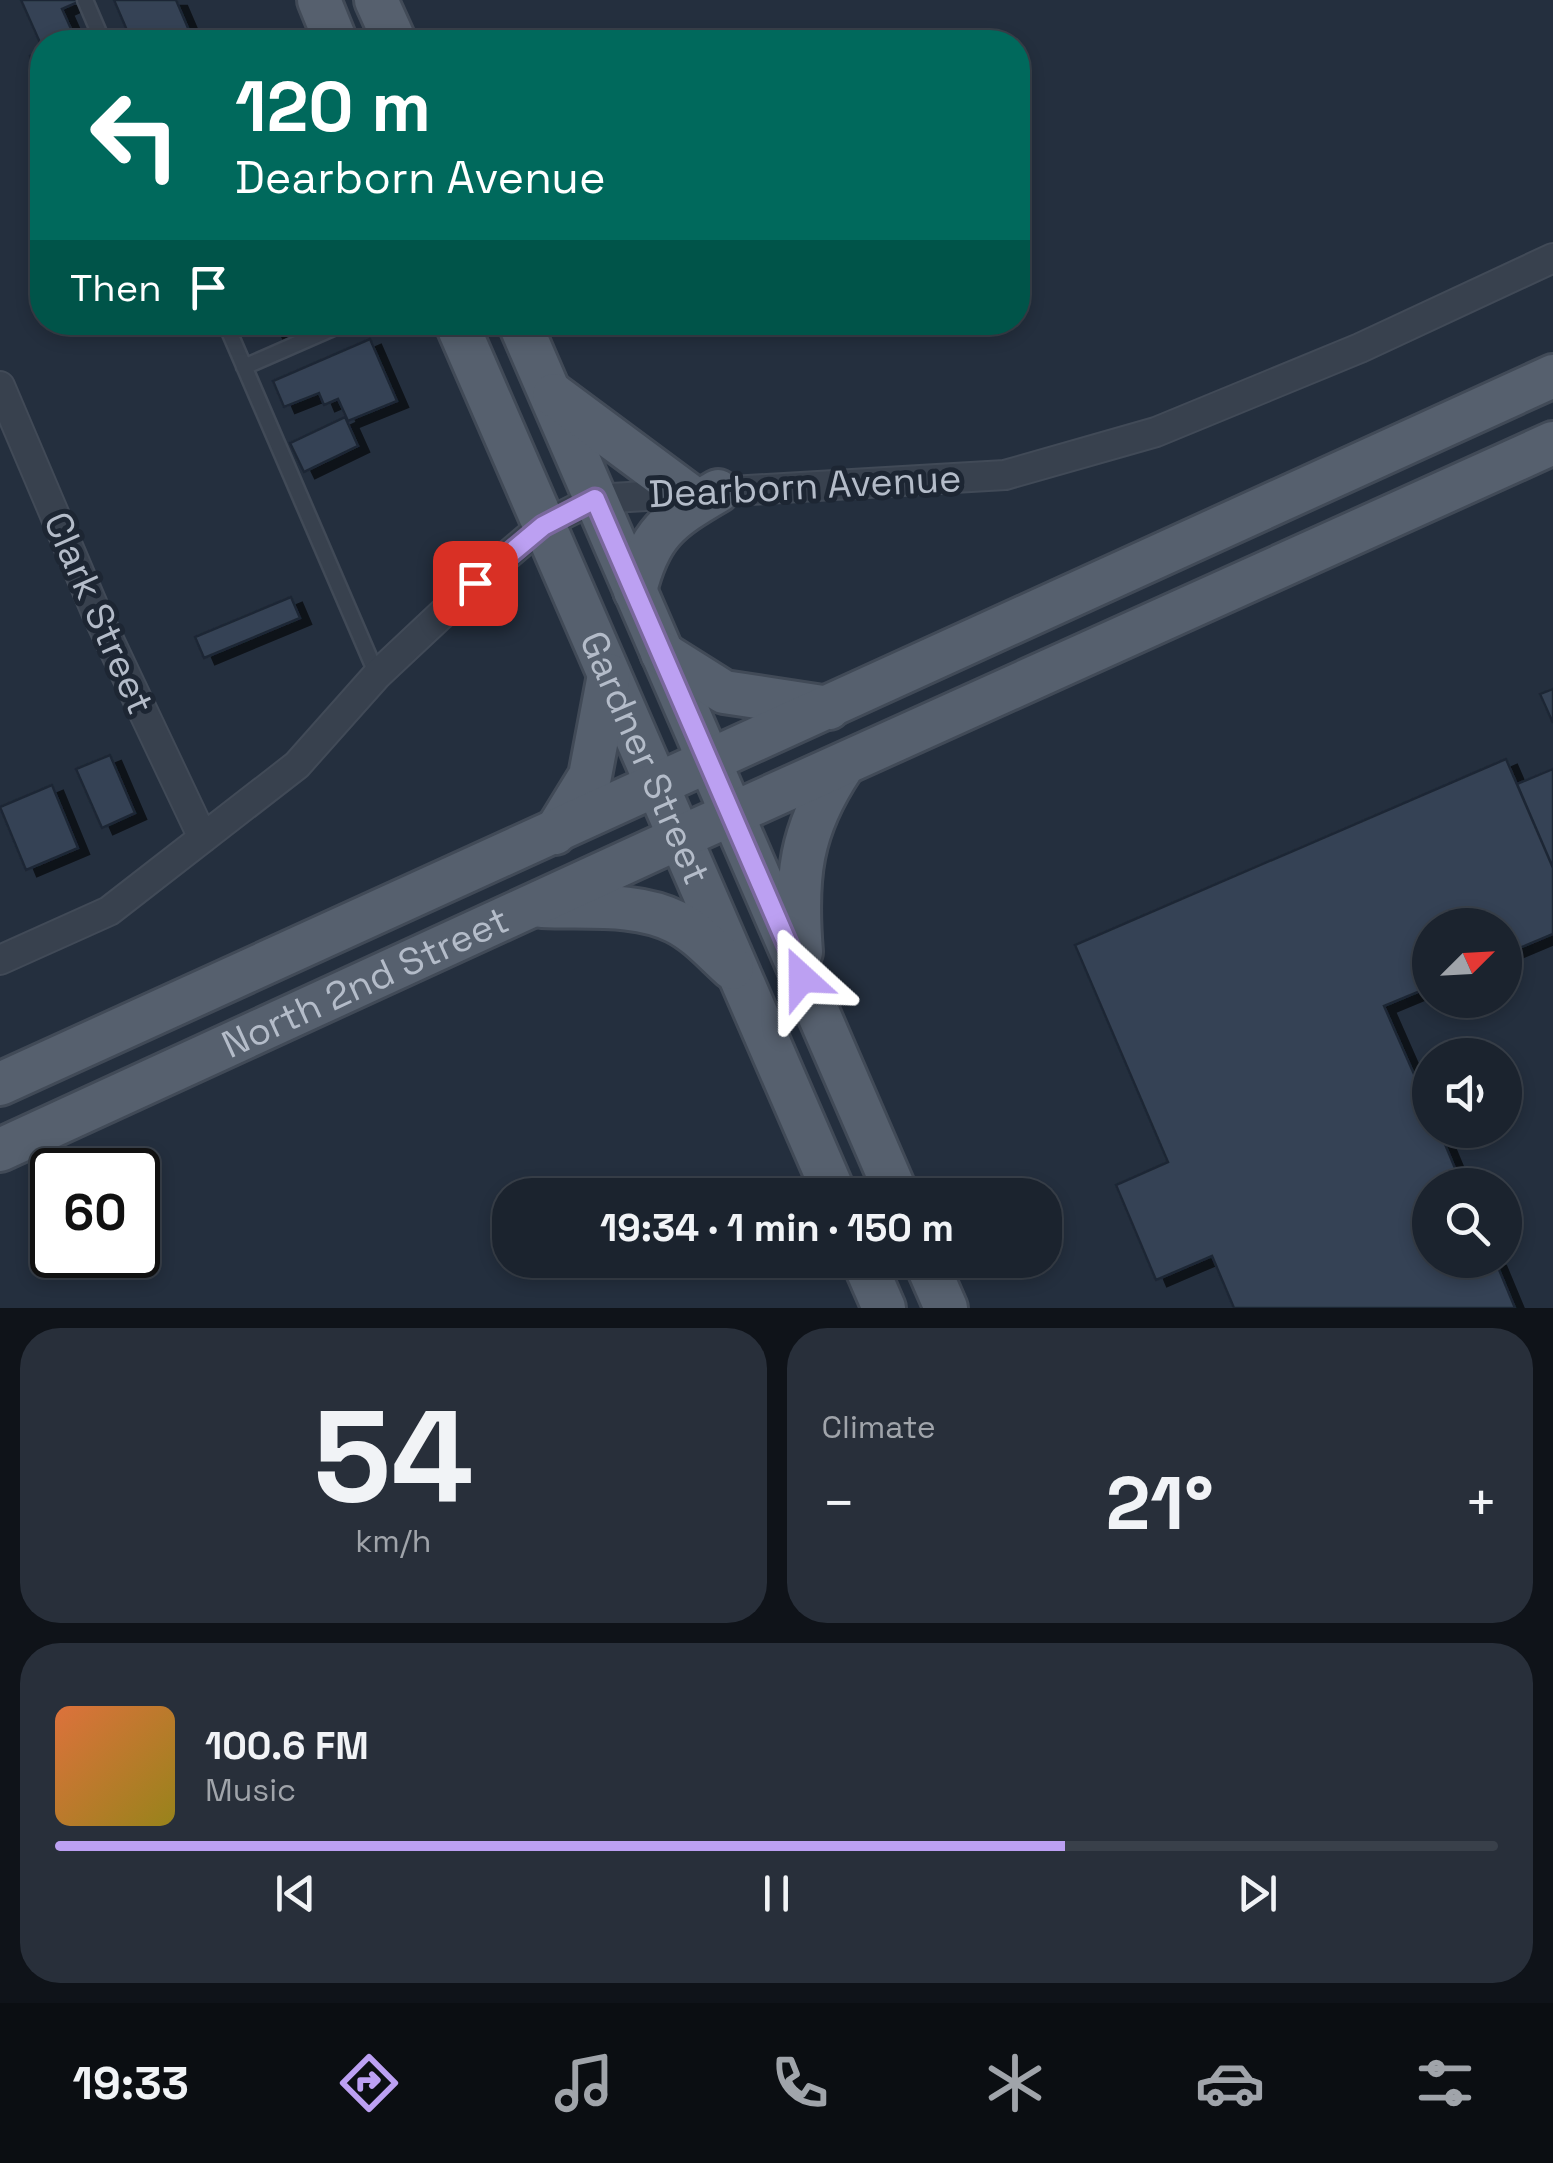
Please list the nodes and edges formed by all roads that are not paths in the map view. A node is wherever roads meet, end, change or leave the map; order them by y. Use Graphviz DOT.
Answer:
graph roads {
  1 [pos="84,0"];
  2 [pos="319,0"];
  3 [pos="376,0"];
  4 [pos="98,30"];
  5 [pos="331,30"];
  6 [pos="390,30"];
  7 [pos="1553,258"];
  8 [pos="230,335"];
  9 [pos="317,335"];
  10 [pos="462,335"];
  11 [pos="525,335"];
  12 [pos="244,367"];
  13 [pos="1553,376"];
  14 [pos="0,386"];
  15 [pos="548,390"];
  16 [pos="1553,444"];
  17 [pos="702,492"];
  18 [pos="595,499"];
  19 [pos="543,526"];
  20 [pos="635,591"];
  21 [pos="662,653"];
  22 [pos="377,675"];
  23 [pos="609,675"];
  24 [pos="830,708"];
  25 [pos="708,763"];
  26 [pos="842,767"];
  27 [pos="658,786"];
  28 [pos="732,815"];
  29 [pos="555,834"];
  30 [pos="680,837"];
  31 [pos="203,838"];
  32 [pos="536,906"];
  33 [pos="0,960"];
  34 [pos="740,976"];
  35 [pos="802,978"];
  36 [pos="0,1084"];
  37 [pos="0,1150"];
  38 [pos="828,1178"];
  39 [pos="890,1178"];
  40 [pos="871,1278"];
  41 [pos="933,1278"];
  42 [pos="884,1308"];
  43 [pos="946,1308"];
  1 -- 4 [label="lane"];
  2 -- 5 [label="main road"];
  3 -- 6 [label="main road"];
  7 -- 17 [label="street, Dearborn Avenue"];
  8 -- 12 [label="lane"];
  9 -- 12 [label="lane"];
  10 -- 19 [label="main road, Gardner Street"];
  11 -- 15 [label="main road, Gardner Street"];
  12 -- 22 [label="lane"];
  13 -- 24 [label="main road, North 2nd Street"];
  14 -- 31 [label="street, Clark Street"];
  15 -- 17 [label="main road"];
  15 -- 18 [label="main road, Gardner Street"];
  16 -- 26 [label="main road, North 2nd Street"];
  17 -- 18 [label="street, Dearborn Avenue"];
  17 -- 20 [label="main road"];
  18 -- 19 [label="street, Dearborn Avenue"];
  18 -- 20 [label="main road, Gardner Street"];
  19 -- 22 [label="street, Dearborn Avenue"];
  19 -- 23 [label="main road, Gardner Street"];
  20 -- 21 [label="main road, Gardner Street"];
  21 -- 24 [label="main road"];
  21 -- 25 [label="main road, Gardner Street"];
  22 -- 31 [label="street, Dearborn Avenue"];
  23 -- 27 [label="main road, Gardner Street"];
  23 -- 29 [label="main road"];
  24 -- 25 [label="main road, North 2nd Street"];
  25 -- 27 [label="main road, North 2nd Street"];
  25 -- 28 [label="main road, Gardner Street"];
  26 -- 28 [label="main road, North 2nd Street"];
  26 -- 35 [label="main road"];
  27 -- 29 [label="main road, North 2nd Street"];
  27 -- 30 [label="main road, Gardner Street"];
  28 -- 30 [label="main road, North 2nd Street"];
  28 -- 35 [label="main road, Gardner Street"];
  29 -- 36 [label="main road, North 2nd Street"];
  30 -- 32 [label="main road, North 2nd Street"];
  30 -- 34 [label="main road, Gardner Street"];
  31 -- 33 [label="street, Dearborn Avenue"];
  32 -- 34 [label="main road"];
  32 -- 37 [label="main road, North 2nd Street"];
  34 -- 38 [label="main road, Gardner Street"];
  35 -- 39 [label="main road, Gardner Street"];
  40 -- 42 [label="main road"];
  41 -- 43 [label="main road"];
}
